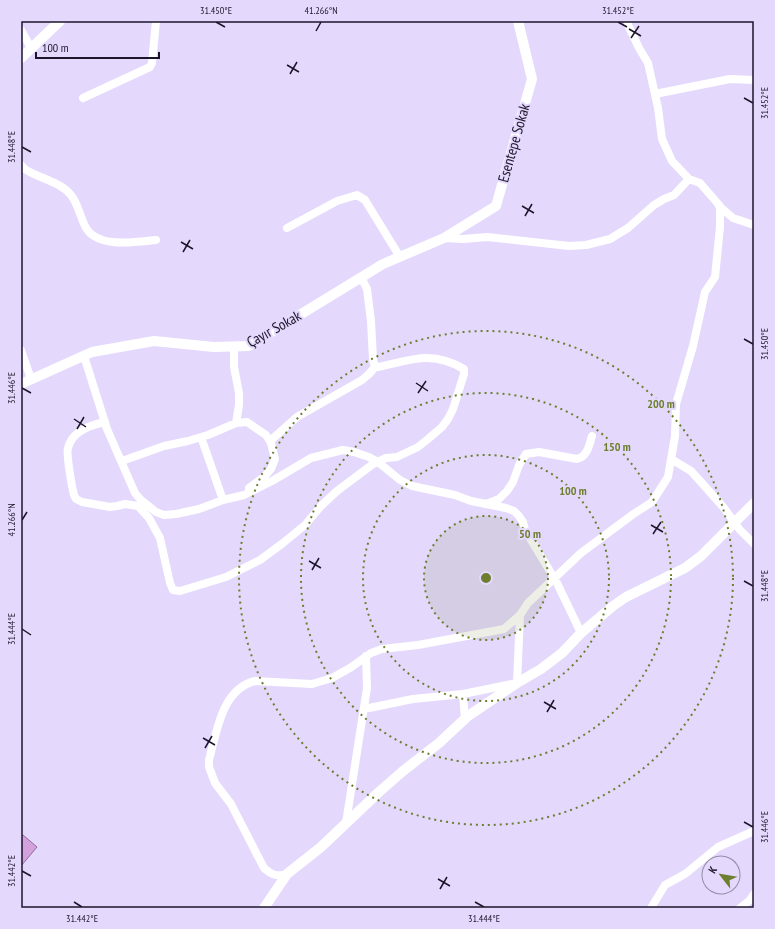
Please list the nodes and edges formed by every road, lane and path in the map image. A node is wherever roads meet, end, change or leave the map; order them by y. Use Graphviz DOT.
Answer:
graph roads {
  1 [pos="60,21"];
  2 [pos="156,21"];
  3 [pos="518,21"];
  4 [pos="628,21"];
  5 [pos="21,30"];
  6 [pos="32,48"];
  7 [pos="21,58"];
  8 [pos="754,80"];
  9 [pos="655,94"];
  10 [pos="83,98"];
  11 [pos="21,165"];
  12 [pos="689,180"];
  13 [pos="719,206"];
  14 [pos="754,225"];
  15 [pos="287,228"];
  16 [pos="444,238"];
  17 [pos="156,240"];
  18 [pos="400,257"];
  19 [pos="361,277"];
  20 [pos="234,348"];
  21 [pos="21,350"];
  22 [pos="84,356"];
  23 [pos="376,366"];
  24 [pos="31,379"];
  25 [pos="21,384"];
  26 [pos="105,422"];
  27 [pos="236,423"];
  28 [pos="592,436"];
  29 [pos="202,437"];
  30 [pos="270,441"];
  31 [pos="670,459"];
  32 [pos="122,462"];
  33 [pos="378,462"];
  34 [pos="233,498"];
  35 [pos="223,500"];
  36 [pos="754,503"];
  37 [pos="485,504"];
  38 [pos="734,523"];
  39 [pos="754,544"];
  40 [pos="554,579"];
  41 [pos="520,615"];
  42 [pos="581,633"];
  43 [pos="366,656"];
  44 [pos="516,683"];
  45 [pos="463,694"];
  46 [pos="364,709"];
  47 [pos="465,720"];
  48 [pos="346,823"];
  49 [pos="754,831"];
  50 [pos="287,874"];
  51 [pos="754,894"];
  52 [pos="264,908"];
  53 [pos="651,908"];
  54 [pos="740,908"];
  1 -- 6 [label="street"];
  2 -- 10 [label="street"];
  3 -- 16 [label="street, Esentepe Sokak"];
  4 -- 9 [label="street"];
  5 -- 6 [label="street"];
  6 -- 7 [label="street"];
  8 -- 9 [label="street"];
  9 -- 12 [label="street"];
  11 -- 17 [label="street"];
  12 -- 13 [label="street"];
  12 -- 16 [label="street"];
  13 -- 14 [label="street"];
  13 -- 31 [label="street"];
  15 -- 18 [label="street"];
  16 -- 18 [label="street, Çayır Sokak"];
  18 -- 19 [label="street, Çayır Sokak"];
  19 -- 20 [label="street, Çayır Sokak"];
  19 -- 23 [label="street"];
  20 -- 22 [label="street, Çayır Sokak"];
  20 -- 27 [label="street"];
  21 -- 24 [label="street"];
  22 -- 24 [label="street, Çayır Sokak"];
  22 -- 26 [label="street"];
  23 -- 30 [label="street"];
  23 -- 33 [label="street"];
  24 -- 25 [label="street, Çayır Sokak"];
  26 -- 32 [label="street"];
  26 -- 33 [label="street"];
  27 -- 29 [label="street"];
  27 -- 30 [label="street"];
  28 -- 37 [label="street"];
  29 -- 32 [label="street"];
  29 -- 35 [label="street"];
  30 -- 34 [label="street"];
  31 -- 38 [label="street"];
  31 -- 40 [label="street"];
  32 -- 35 [label="street"];
  33 -- 34 [label="street"];
  33 -- 37 [label="street"];
  34 -- 35 [label="street"];
  36 -- 38 [label="street"];
  37 -- 40 [label="street"];
  38 -- 39 [label="street"];
  38 -- 42 [label="street"];
  40 -- 41 [label="street"];
  40 -- 42 [label="street"];
  41 -- 43 [label="street"];
  41 -- 44 [label="street"];
  42 -- 44 [label="street"];
  43 -- 46 [label="street"];
  43 -- 50 [label="street"];
  44 -- 45 [label="street"];
  44 -- 47 [label="street"];
  45 -- 46 [label="street"];
  45 -- 47 [label="street"];
  46 -- 48 [label="street"];
  47 -- 48 [label="street"];
  48 -- 50 [label="street"];
  49 -- 53 [label="street"];
  50 -- 52 [label="street"];
  51 -- 54 [label="street"];
}
